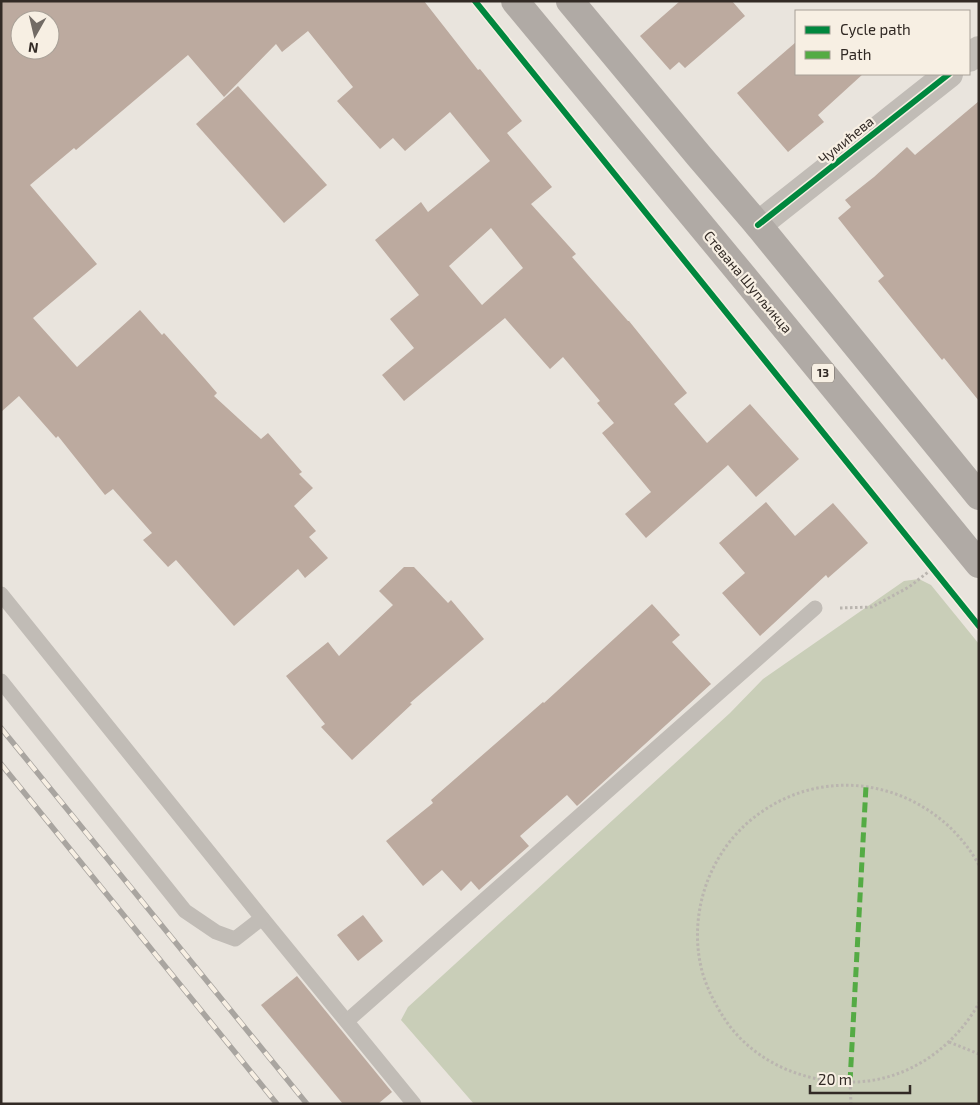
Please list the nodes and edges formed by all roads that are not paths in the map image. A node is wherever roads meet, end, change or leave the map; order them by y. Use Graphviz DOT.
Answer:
graph roads {
  1 [pos="515,1"];
  2 [pos="570,1"];
  3 [pos="948,75"];
  4 [pos="758,225"];
  5 [pos="979,496"];
  6 [pos="979,564"];
  7 [pos="1,594"];
  8 [pos="815,608"];
  9 [pos="1,681"];
  10 [pos="262,918"];
  11 [pos="347,1021"];
  12 [pos="414,1104"];
  1 -- 6 [label="main road, Стевана Шупљикца / 13"];
  2 -- 4 [label="main road"];
  3 -- 4 [label="street, Чумићева"];
  4 -- 5 [label="main road"];
  7 -- 10 [label="lane"];
  8 -- 11 [label="lane"];
  9 -- 10 [label="lane"];
  10 -- 11 [label="lane"];
  11 -- 12 [label="lane"];
}
